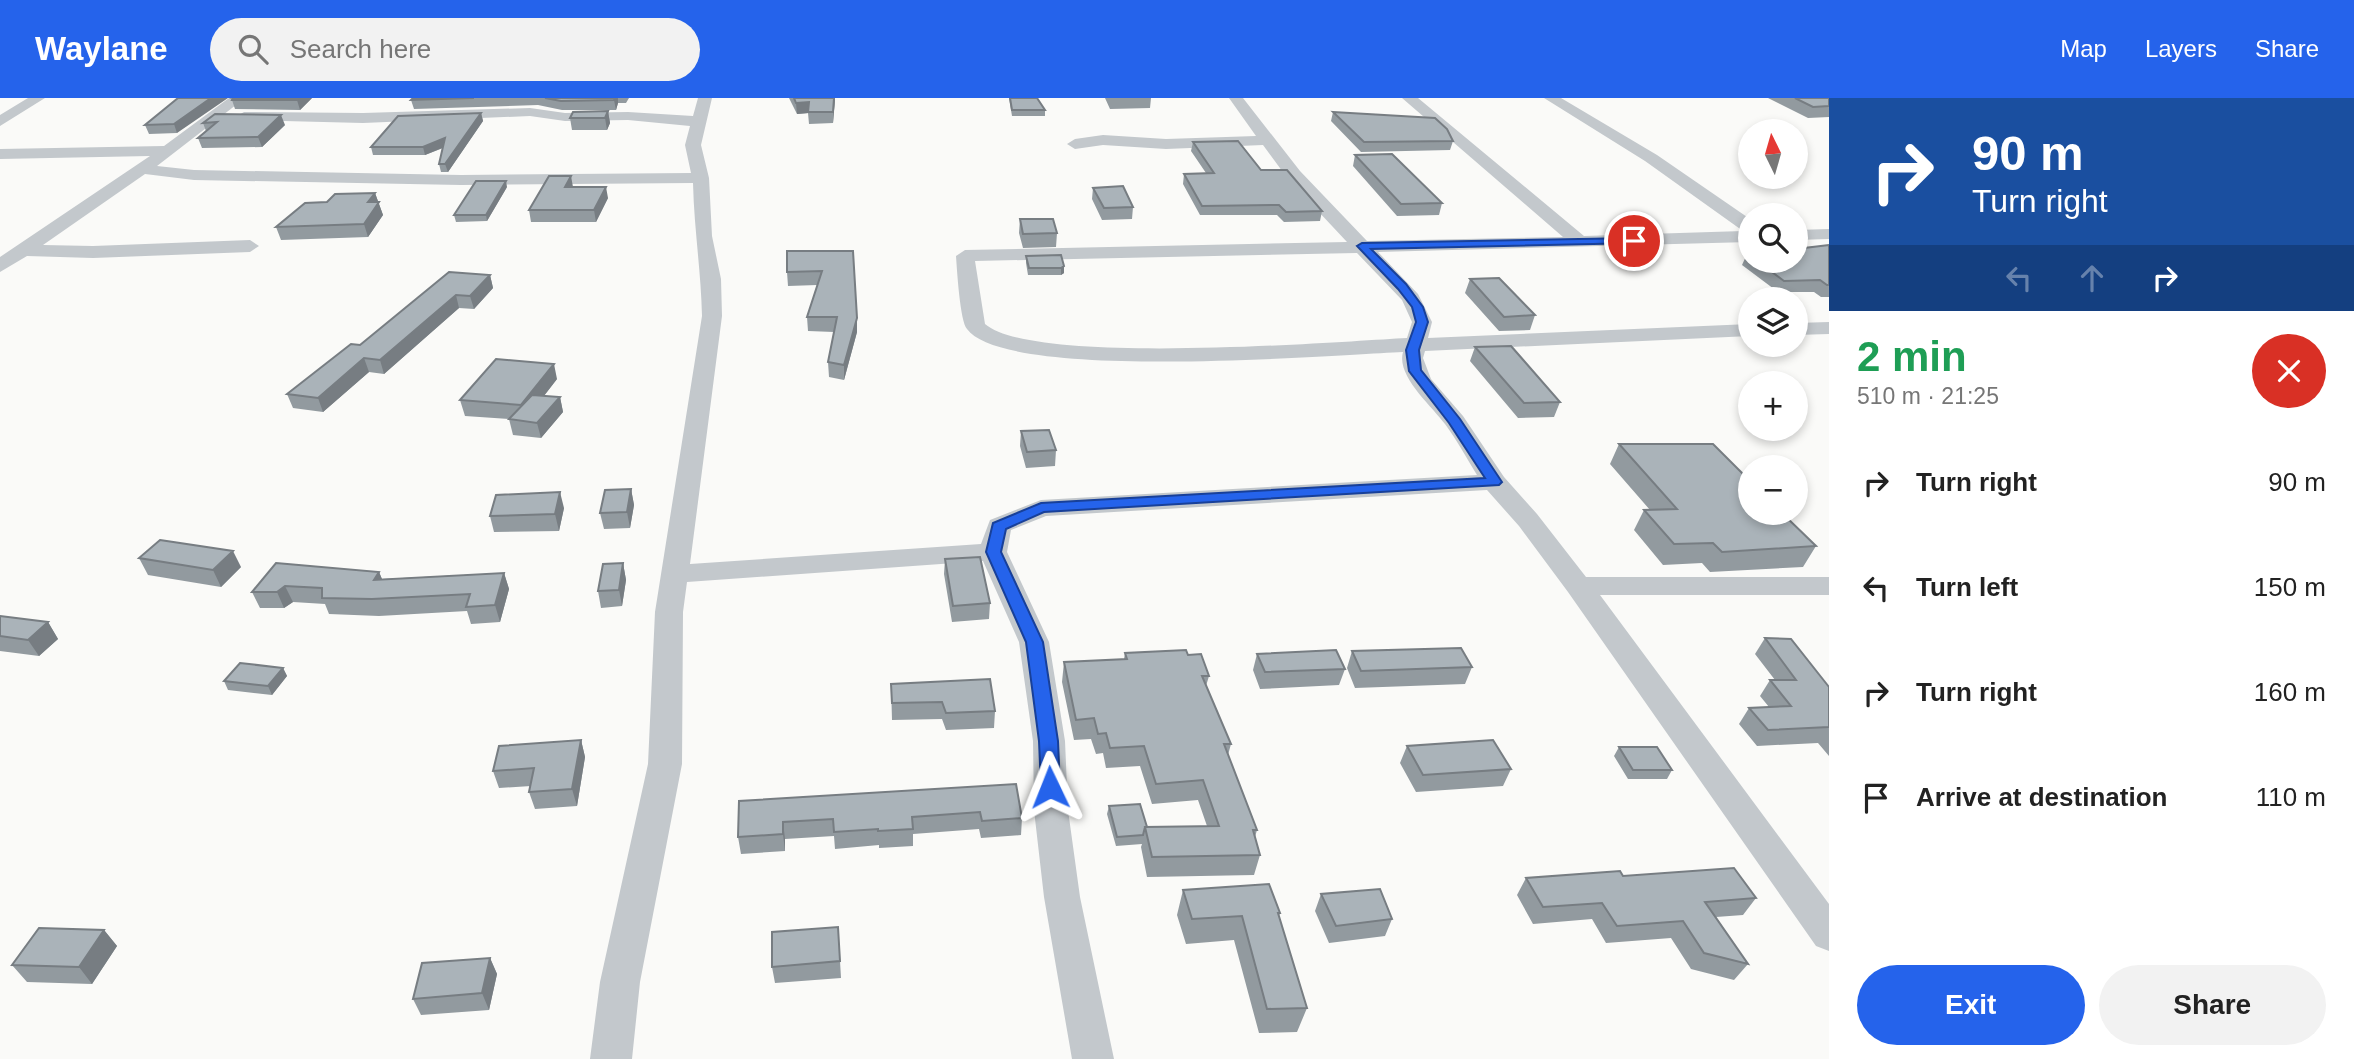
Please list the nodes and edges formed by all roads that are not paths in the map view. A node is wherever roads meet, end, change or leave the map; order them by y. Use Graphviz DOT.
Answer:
graph roads {
  1 [pos="38,98"];
  2 [pos="238,98"];
  3 [pos="705,98"];
  4 [pos="1236,98"];
  5 [pos="1409,98"];
  6 [pos="1551,98"];
  7 [pos="382,104"];
  8 [pos="216,116"];
  9 [pos="363,118"];
  10 [pos="1,120"];
  11 [pos="700,121"];
  12 [pos="1267,141"];
  13 [pos="1075,144"];
  14 [pos="168,151"];
  15 [pos="0,154"];
  16 [pos="143,169"];
  17 [pos="701,178"];
  18 [pos="1738,219"];
  19 [pos="1808,234"];
  20 [pos="1829,234"];
  21 [pos="1738,236"];
  22 [pos="1580,242"];
  23 [pos="250,246"];
  24 [pos="1362,246"];
  25 [pos="24,250"];
  26 [pos="0,266"];
  27 [pos="1829,328"];
  28 [pos="1808,329"];
  29 [pos="1738,331"];
  30 [pos="1416,344"];
  31 [pos="1494,482"];
  32 [pos="993,552"];
  33 [pos="676,574"];
  34 [pos="1578,586"];
  35 [pos="1829,586"];
  36 [pos="1829,934"];
  37 [pos="611,1059"];
  38 [pos="1093,1059"];
  1 -- 10 [label="street"];
  2 -- 8 [label="street"];
  3 -- 11 [label="street"];
  4 -- 12 [label="street"];
  5 -- 22 [label="street"];
  6 -- 18 [label="street"];
  7 -- 9 [label="street"];
  8 -- 9 [label="street"];
  8 -- 14 [label="street"];
  9 -- 11 [label="street"];
  11 -- 17 [label="street"];
  12 -- 13 [label="street"];
  12 -- 24 [label="street"];
  14 -- 15 [label="street"];
  14 -- 16 [label="street"];
  16 -- 17 [label="street"];
  16 -- 25 [label="street"];
  17 -- 33 [label="street"];
  19 -- 20 [label="street"];
  21 -- 22 [label="street"];
  22 -- 24 [label="street"];
  23 -- 25 [label="street"];
  24 -- 30 [label="street"];
  24 -- 30 [label="street"];
  25 -- 26 [label="street"];
  27 -- 28 [label="street"];
  29 -- 30 [label="street"];
  30 -- 31 [label="street"];
  31 -- 32 [label="street"];
  31 -- 34 [label="street"];
  32 -- 33 [label="street"];
  32 -- 38 [label="street"];
  33 -- 37 [label="street"];
  34 -- 35 [label="street"];
  34 -- 36 [label="street"];
}
